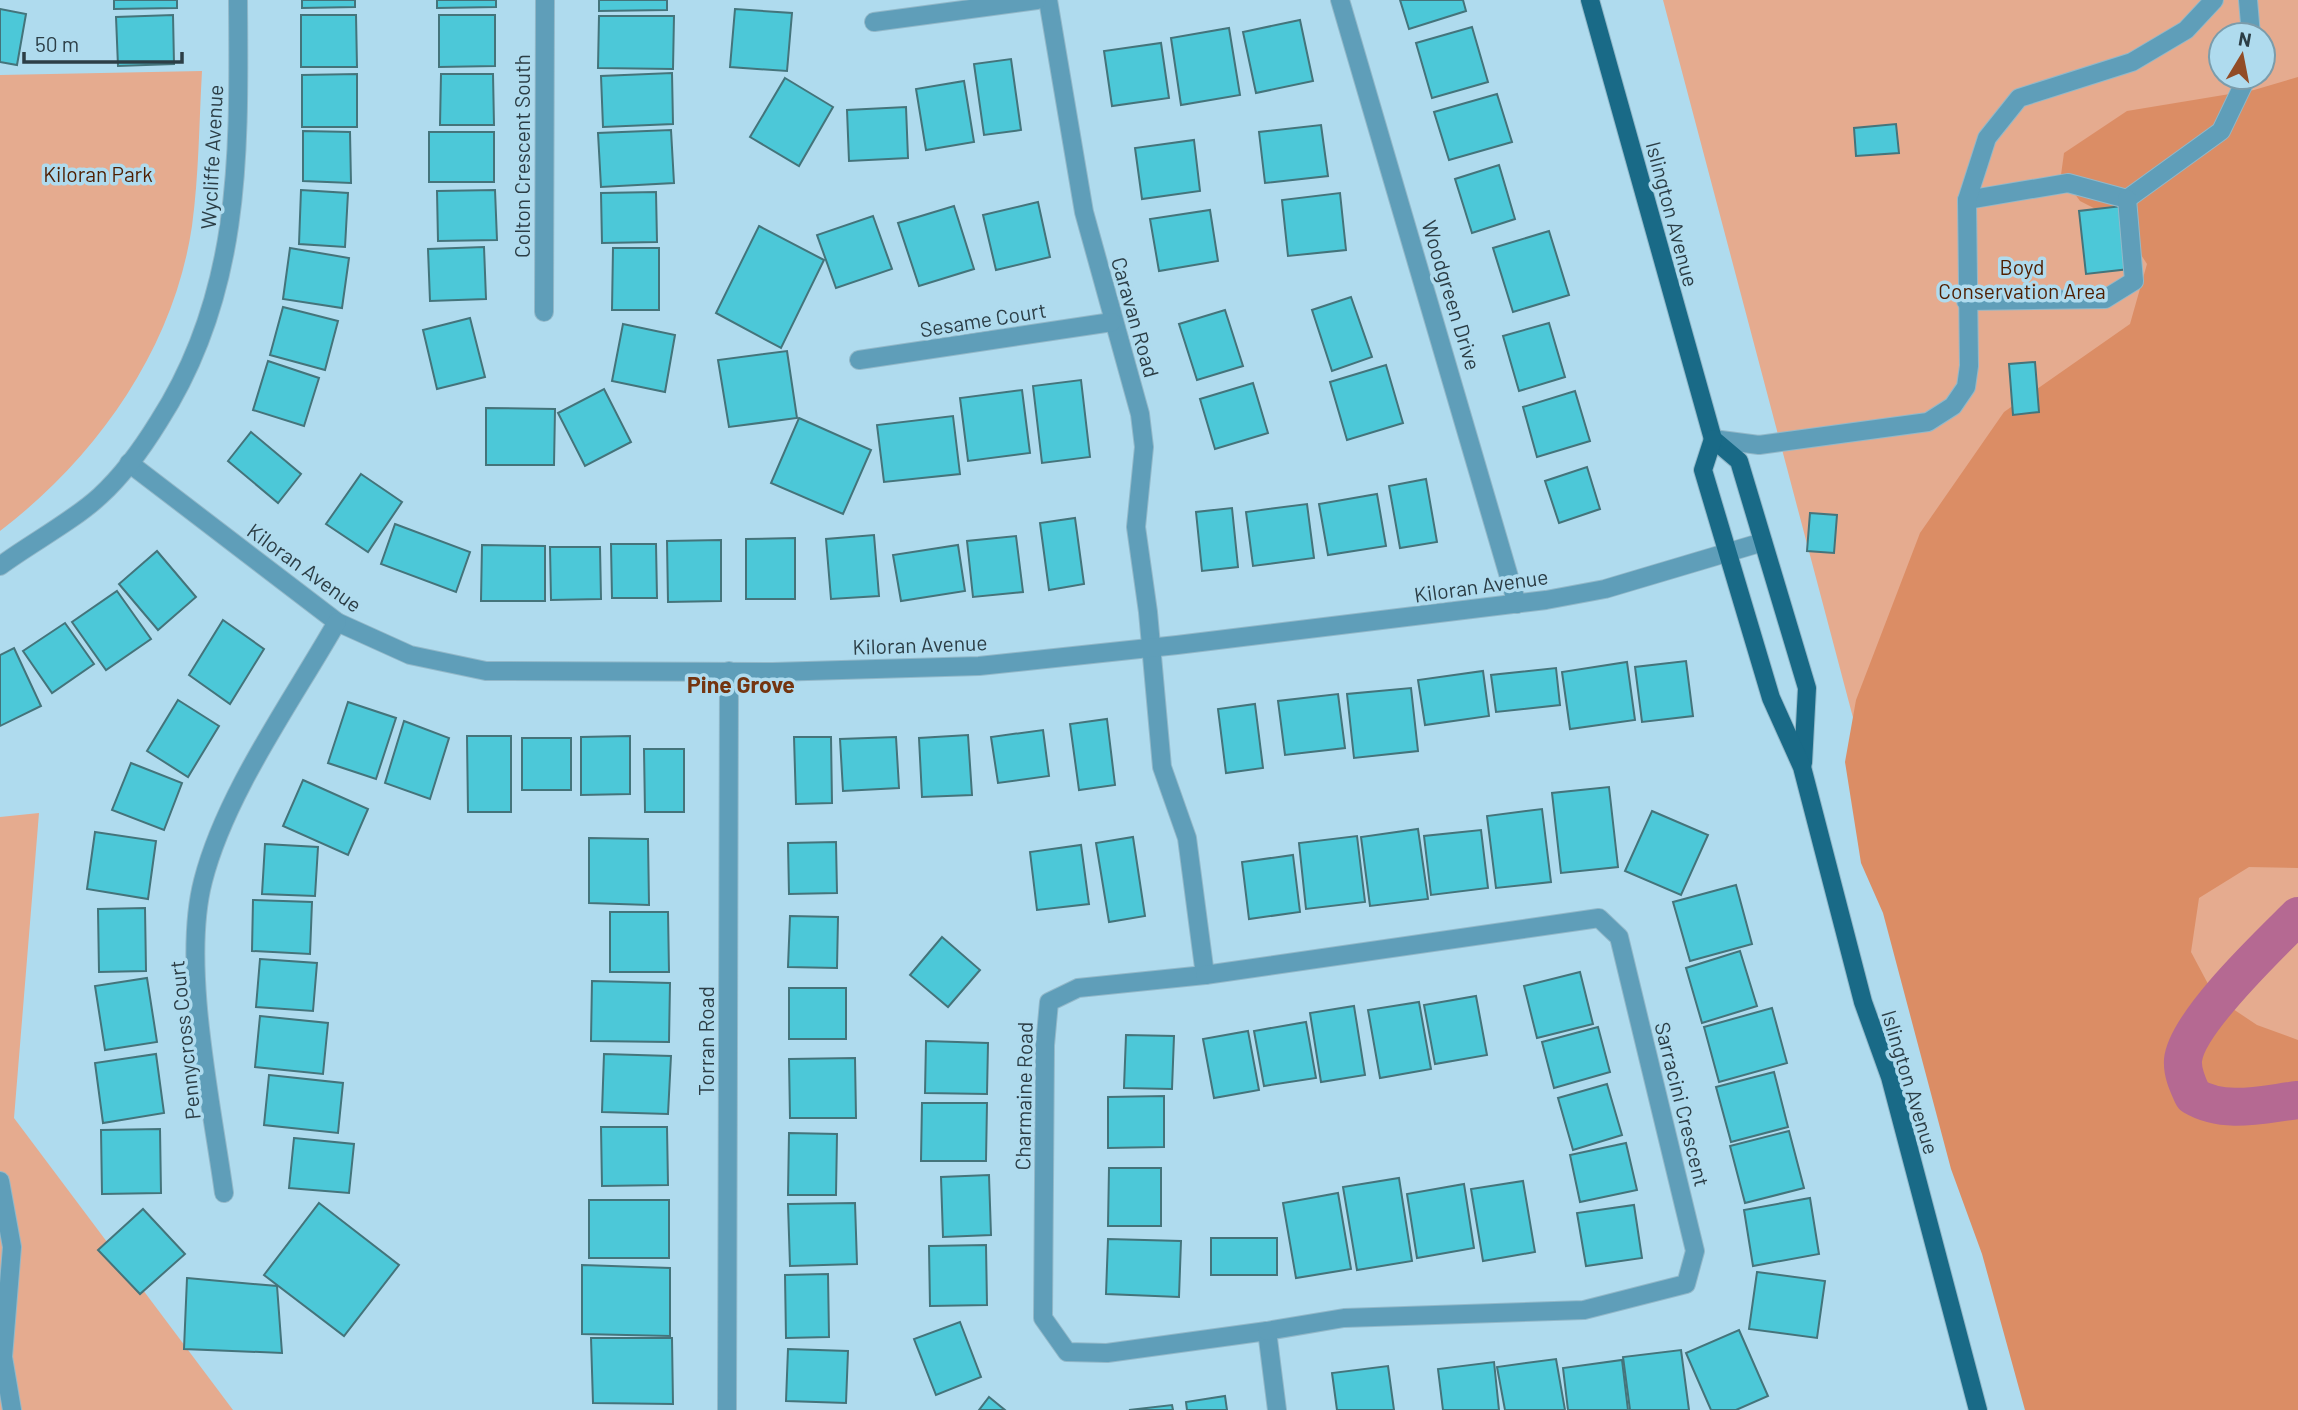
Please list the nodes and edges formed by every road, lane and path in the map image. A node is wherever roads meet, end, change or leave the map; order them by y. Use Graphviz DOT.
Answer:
graph roads {
  1 [pos="238,0"];
  2 [pos="545,0"];
  3 [pos="1037,0"];
  4 [pos="1048,0"];
  5 [pos="1340,0"];
  6 [pos="1590,0"];
  7 [pos="2214,0"];
  8 [pos="2248,0"];
  9 [pos="2250,21"];
  10 [pos="874,22"];
  11 [pos="2240,91"];
  12 [pos="2127,199"];
  13 [pos="1966,200"];
  14 [pos="1966,301"];
  15 [pos="544,312"];
  16 [pos="1112,322"];
  17 [pos="859,360"];
  18 [pos="1713,439"];
  19 [pos="129,463"];
  20 [pos="1763,542"];
  21 [pos="1727,553"];
  22 [pos="0,566"];
  23 [pos="1517,604"];
  24 [pos="337,622"];
  25 [pos="1152,648"];
  26 [pos="729,671"];
  27 [pos="1802,767"];
  28 [pos="1205,975"];
  29 [pos="0,1181"];
  30 [pos="224,1193"];
  31 [pos="1267,1331"];
  32 [pos="12,1410"];
  33 [pos="727,1410"];
  34 [pos="1277,1410"];
  35 [pos="1978,1410"];
  1 -- 19 [label="street, Wycliffe Avenue"];
  2 -- 15 [label="street, Colton Crescent South"];
  3 -- 10 [label="street"];
  4 -- 16 [label="street, Caravan Road"];
  5 -- 23 [label="street, Woodgreen Drive"];
  6 -- 18 [label="main road, Islington Avenue"];
  7 -- 13 [label="street"];
  8 -- 9 [label="street"];
  11 -- 12 [label="street"];
  12 -- 13 [label="street"];
  12 -- 14 [label="street"];
  13 -- 14 [label="street"];
  14 -- 18 [label="street"];
  16 -- 17 [label="street, Sesame Court"];
  16 -- 25 [label="street, Caravan Road"];
  18 -- 20 [label="main road, Islington Avenue"];
  18 -- 21 [label="main road, Islington Avenue"];
  19 -- 22 [label="street, Wycliffe Avenue"];
  19 -- 24 [label="street, Kiloran Avenue"];
  20 -- 21 [label="street, Kiloran Avenue"];
  20 -- 27 [label="main road, Islington Avenue"];
  21 -- 23 [label="street, Kiloran Avenue"];
  21 -- 27 [label="main road, Islington Avenue"];
  23 -- 25 [label="street, Kiloran Avenue"];
  24 -- 26 [label="street, Kiloran Avenue"];
  24 -- 30 [label="street, Pennycross Court"];
  25 -- 26 [label="street, Kiloran Avenue"];
  25 -- 28 [label="street"];
  26 -- 33 [label="street, Torran Road"];
  27 -- 35 [label="main road, Islington Avenue"];
  28 -- 31 [label="street, Charmaine Road"];
  28 -- 31 [label="street, Sarracini Crescent"];
  29 -- 32 [label="street"];
  31 -- 34 [label="street"];
}
